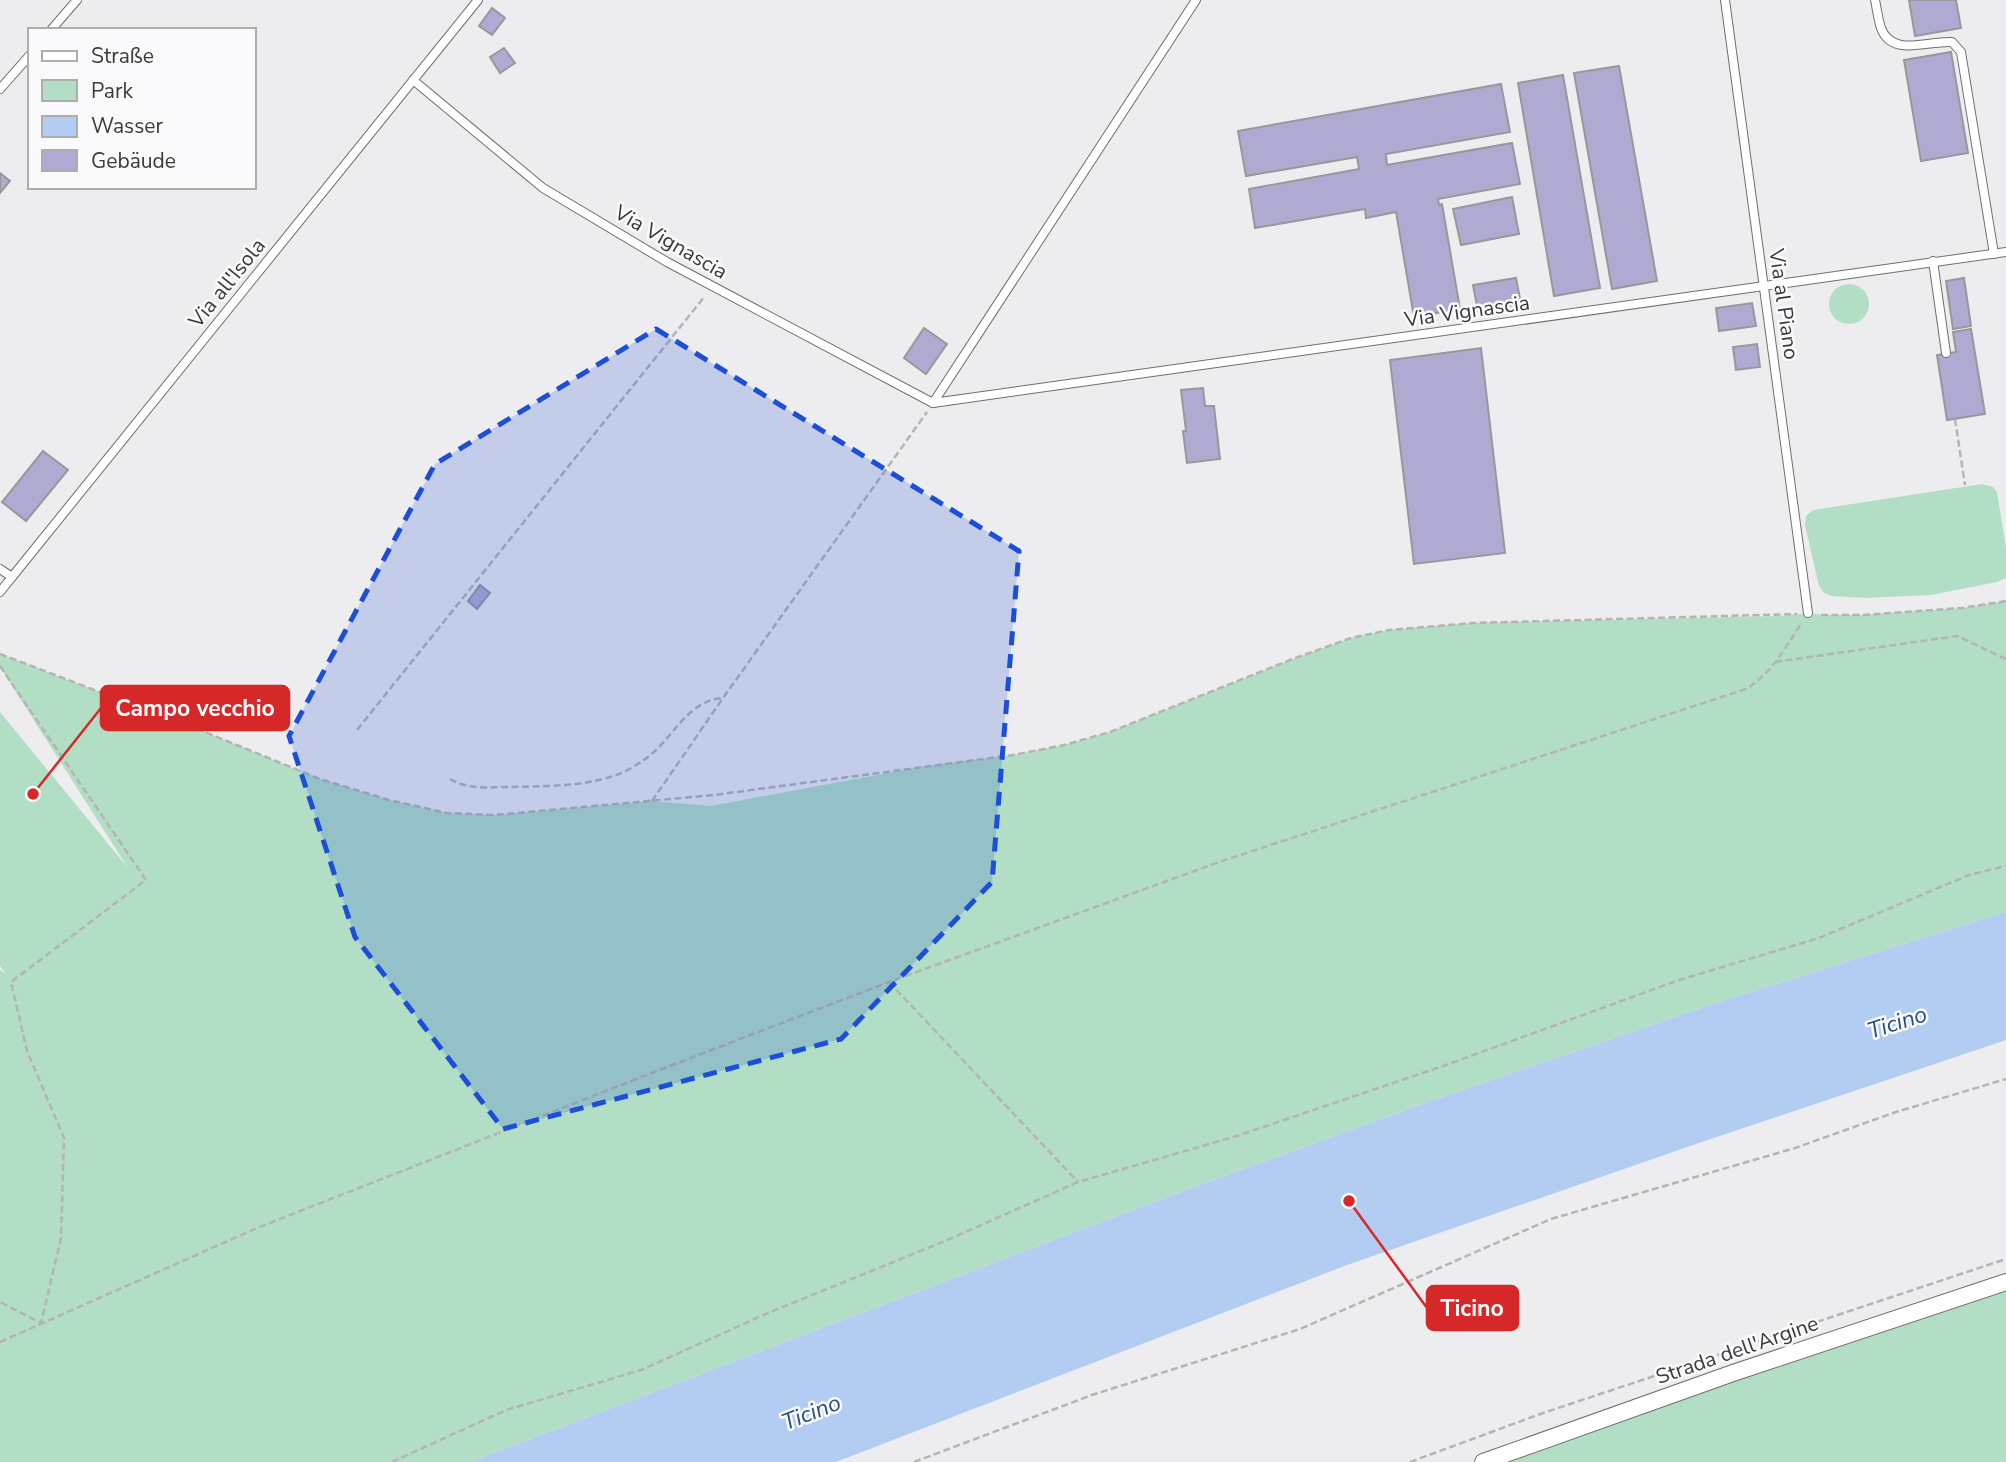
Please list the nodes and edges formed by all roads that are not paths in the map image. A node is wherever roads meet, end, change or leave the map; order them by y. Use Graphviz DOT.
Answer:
graph roads {
  1 [pos="77,0"];
  2 [pos="478,0"];
  3 [pos="1196,0"];
  4 [pos="1725,0"];
  5 [pos="1875,0"];
  6 [pos="53,28"];
  7 [pos="28,57"];
  8 [pos="413,80"];
  9 [pos="0,89"];
  10 [pos="2006,252"];
  11 [pos="1994,254"];
  12 [pos="1933,261"];
  13 [pos="1764,287"];
  14 [pos="1946,353"];
  15 [pos="933,403"];
  16 [pos="0,569"];
  17 [pos="12,577"];
  18 [pos="0,592"];
  19 [pos="1808,613"];
  20 [pos="2006,1282"];
  21 [pos="1483,1462"];
  1 -- 6 [label="lane"];
  2 -- 8 [label="lane, Via all'Isola"];
  3 -- 15 [label="lane"];
  4 -- 13 [label="lane, Via al Piano"];
  5 -- 11 [label="lane"];
  7 -- 9 [label="lane"];
  8 -- 15 [label="lane, Via Vignascia"];
  8 -- 17 [label="lane, Via all'Isola"];
  10 -- 11 [label="lane, Via Vignascia"];
  11 -- 12 [label="lane, Via Vignascia"];
  12 -- 13 [label="lane, Via Vignascia"];
  12 -- 14 [label="lane"];
  13 -- 15 [label="lane, Via Vignascia"];
  13 -- 19 [label="lane, Via al Piano"];
  16 -- 17 [label="lane"];
  17 -- 18 [label="lane, Via all'Isola"];
  20 -- 21 [label="street, Strada dell'Argine"];
}
